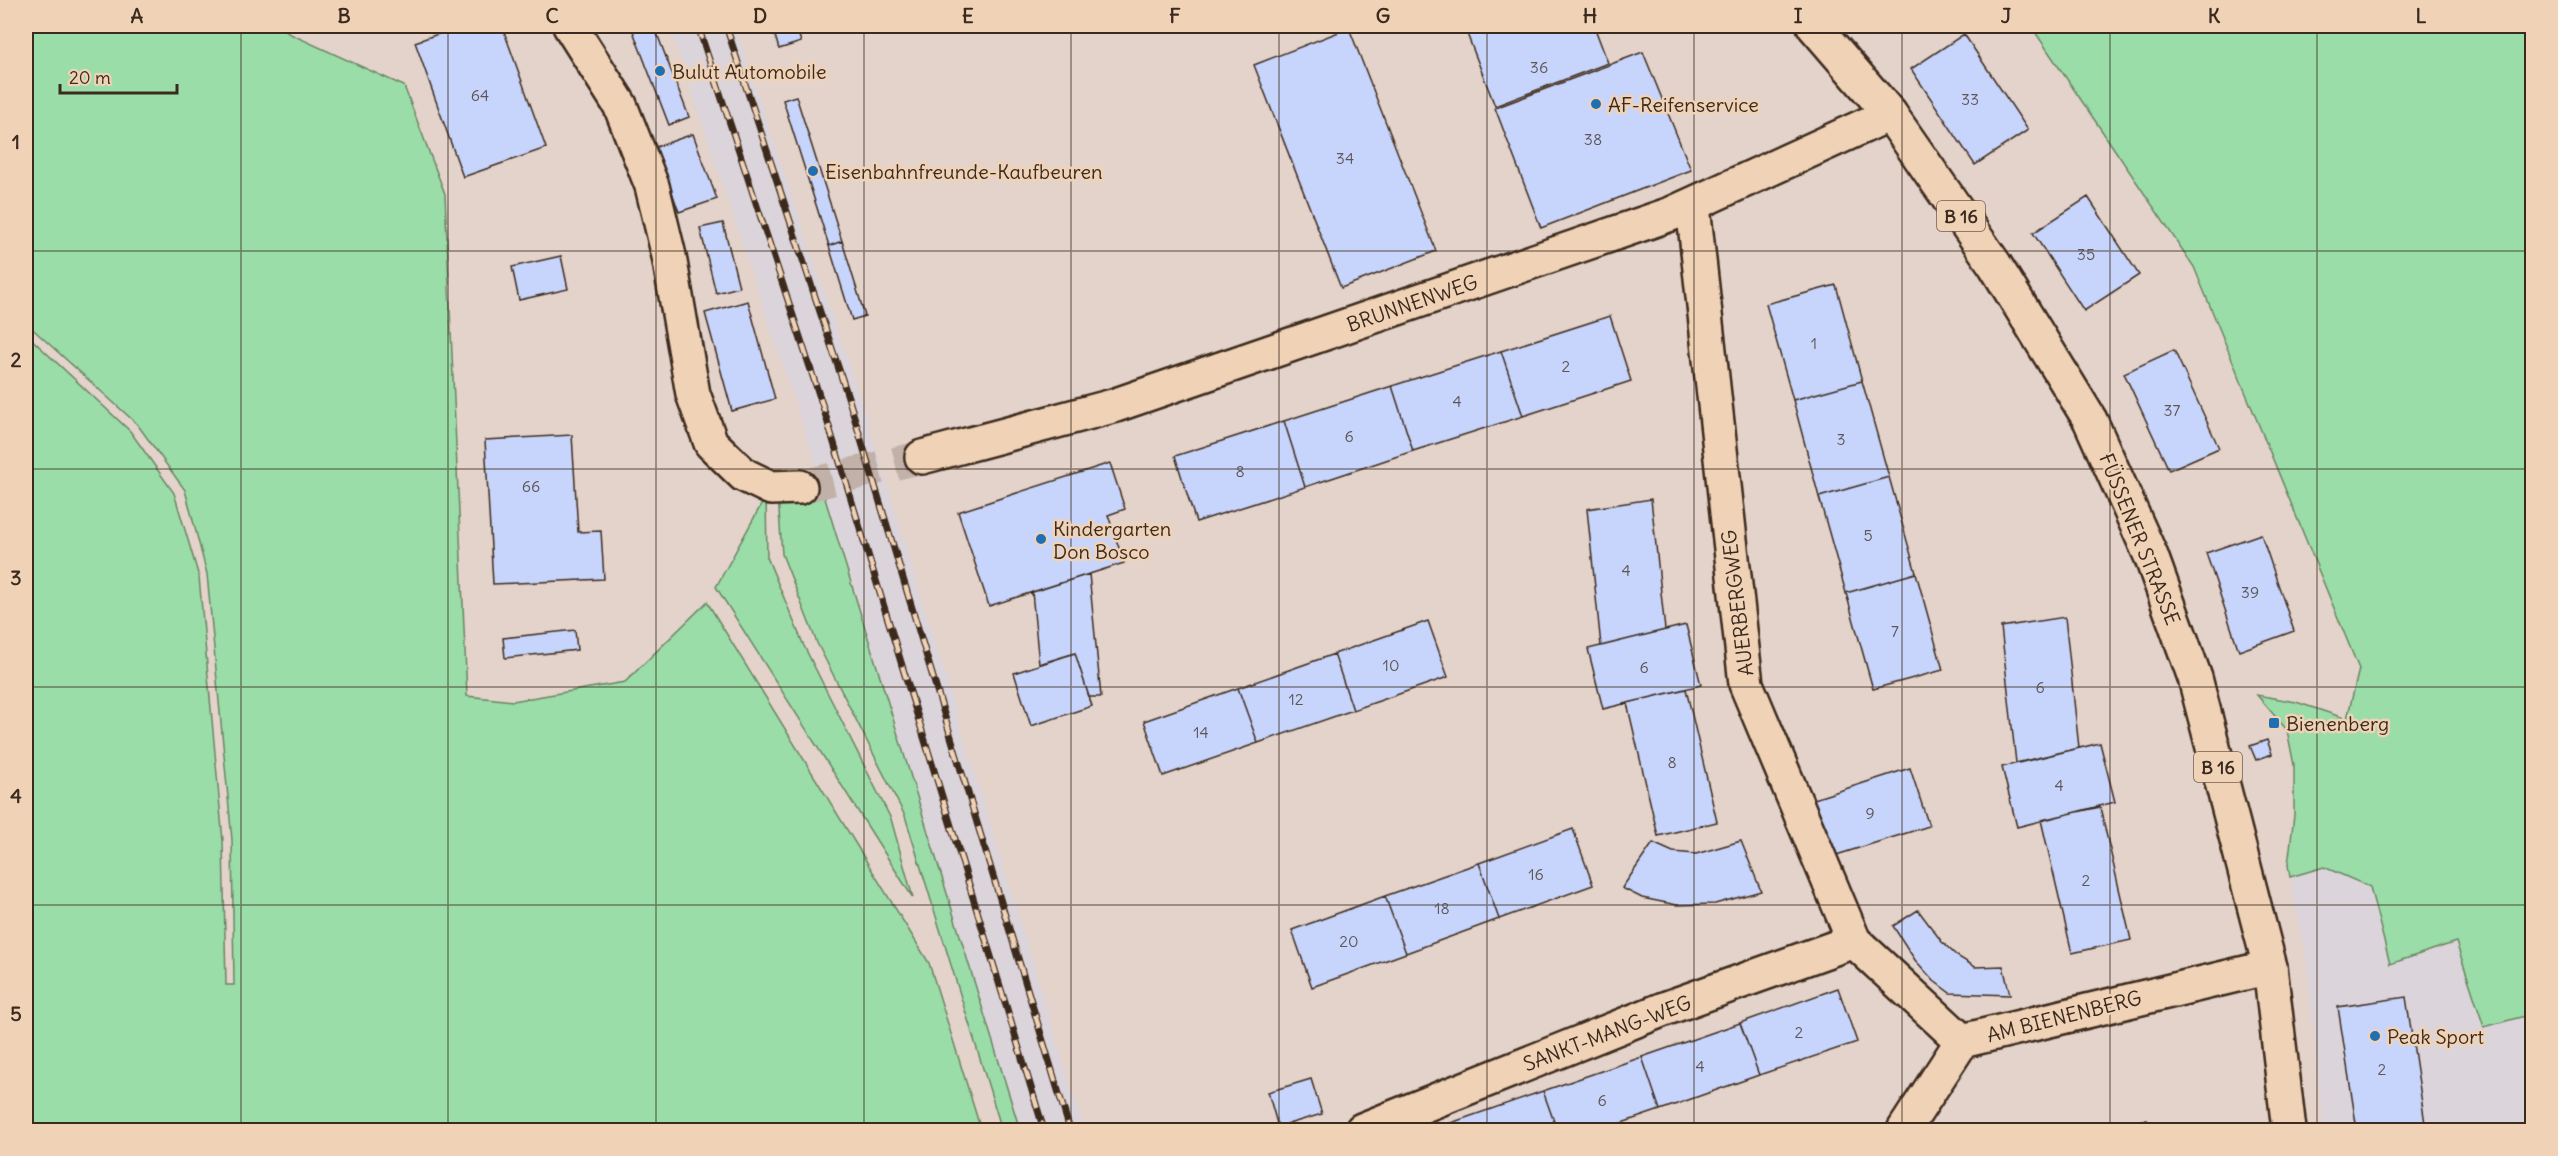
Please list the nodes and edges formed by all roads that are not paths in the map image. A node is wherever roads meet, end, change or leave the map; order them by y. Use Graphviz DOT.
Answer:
graph roads {
  1 [pos="570,26"];
  2 [pos="1814,26"];
  3 [pos="1890,114"];
  4 [pos="1693,206"];
  5 [pos="922,457"];
  6 [pos="800,486"];
  7 [pos="1854,941"];
  8 [pos="2270,967"];
  9 [pos="1962,1041"];
  10 [pos="1362,1131"];
  11 [pos="1904,1131"];
  12 [pos="2289,1131"];
  1 -- 6 [label="street"];
  2 -- 3 [label="street, FÜSSENER STRASSE / B 16"];
  3 -- 4 [label="street, BRUNNENWEG"];
  3 -- 8 [label="street, FÜSSENER STRASSE / B 16"];
  4 -- 5 [label="street, BRUNNENWEG"];
  4 -- 7 [label="street, AUERBERGWEG"];
  7 -- 9 [label="street, AUERBERGWEG"];
  7 -- 10 [label="street, SANKT-MANG-WEG"];
  8 -- 9 [label="street, AM BIENENBERG"];
  8 -- 12 [label="street, FÜSSENER STRASSE / B 16"];
  9 -- 11 [label="street, AM BIENENBERG"];
}
